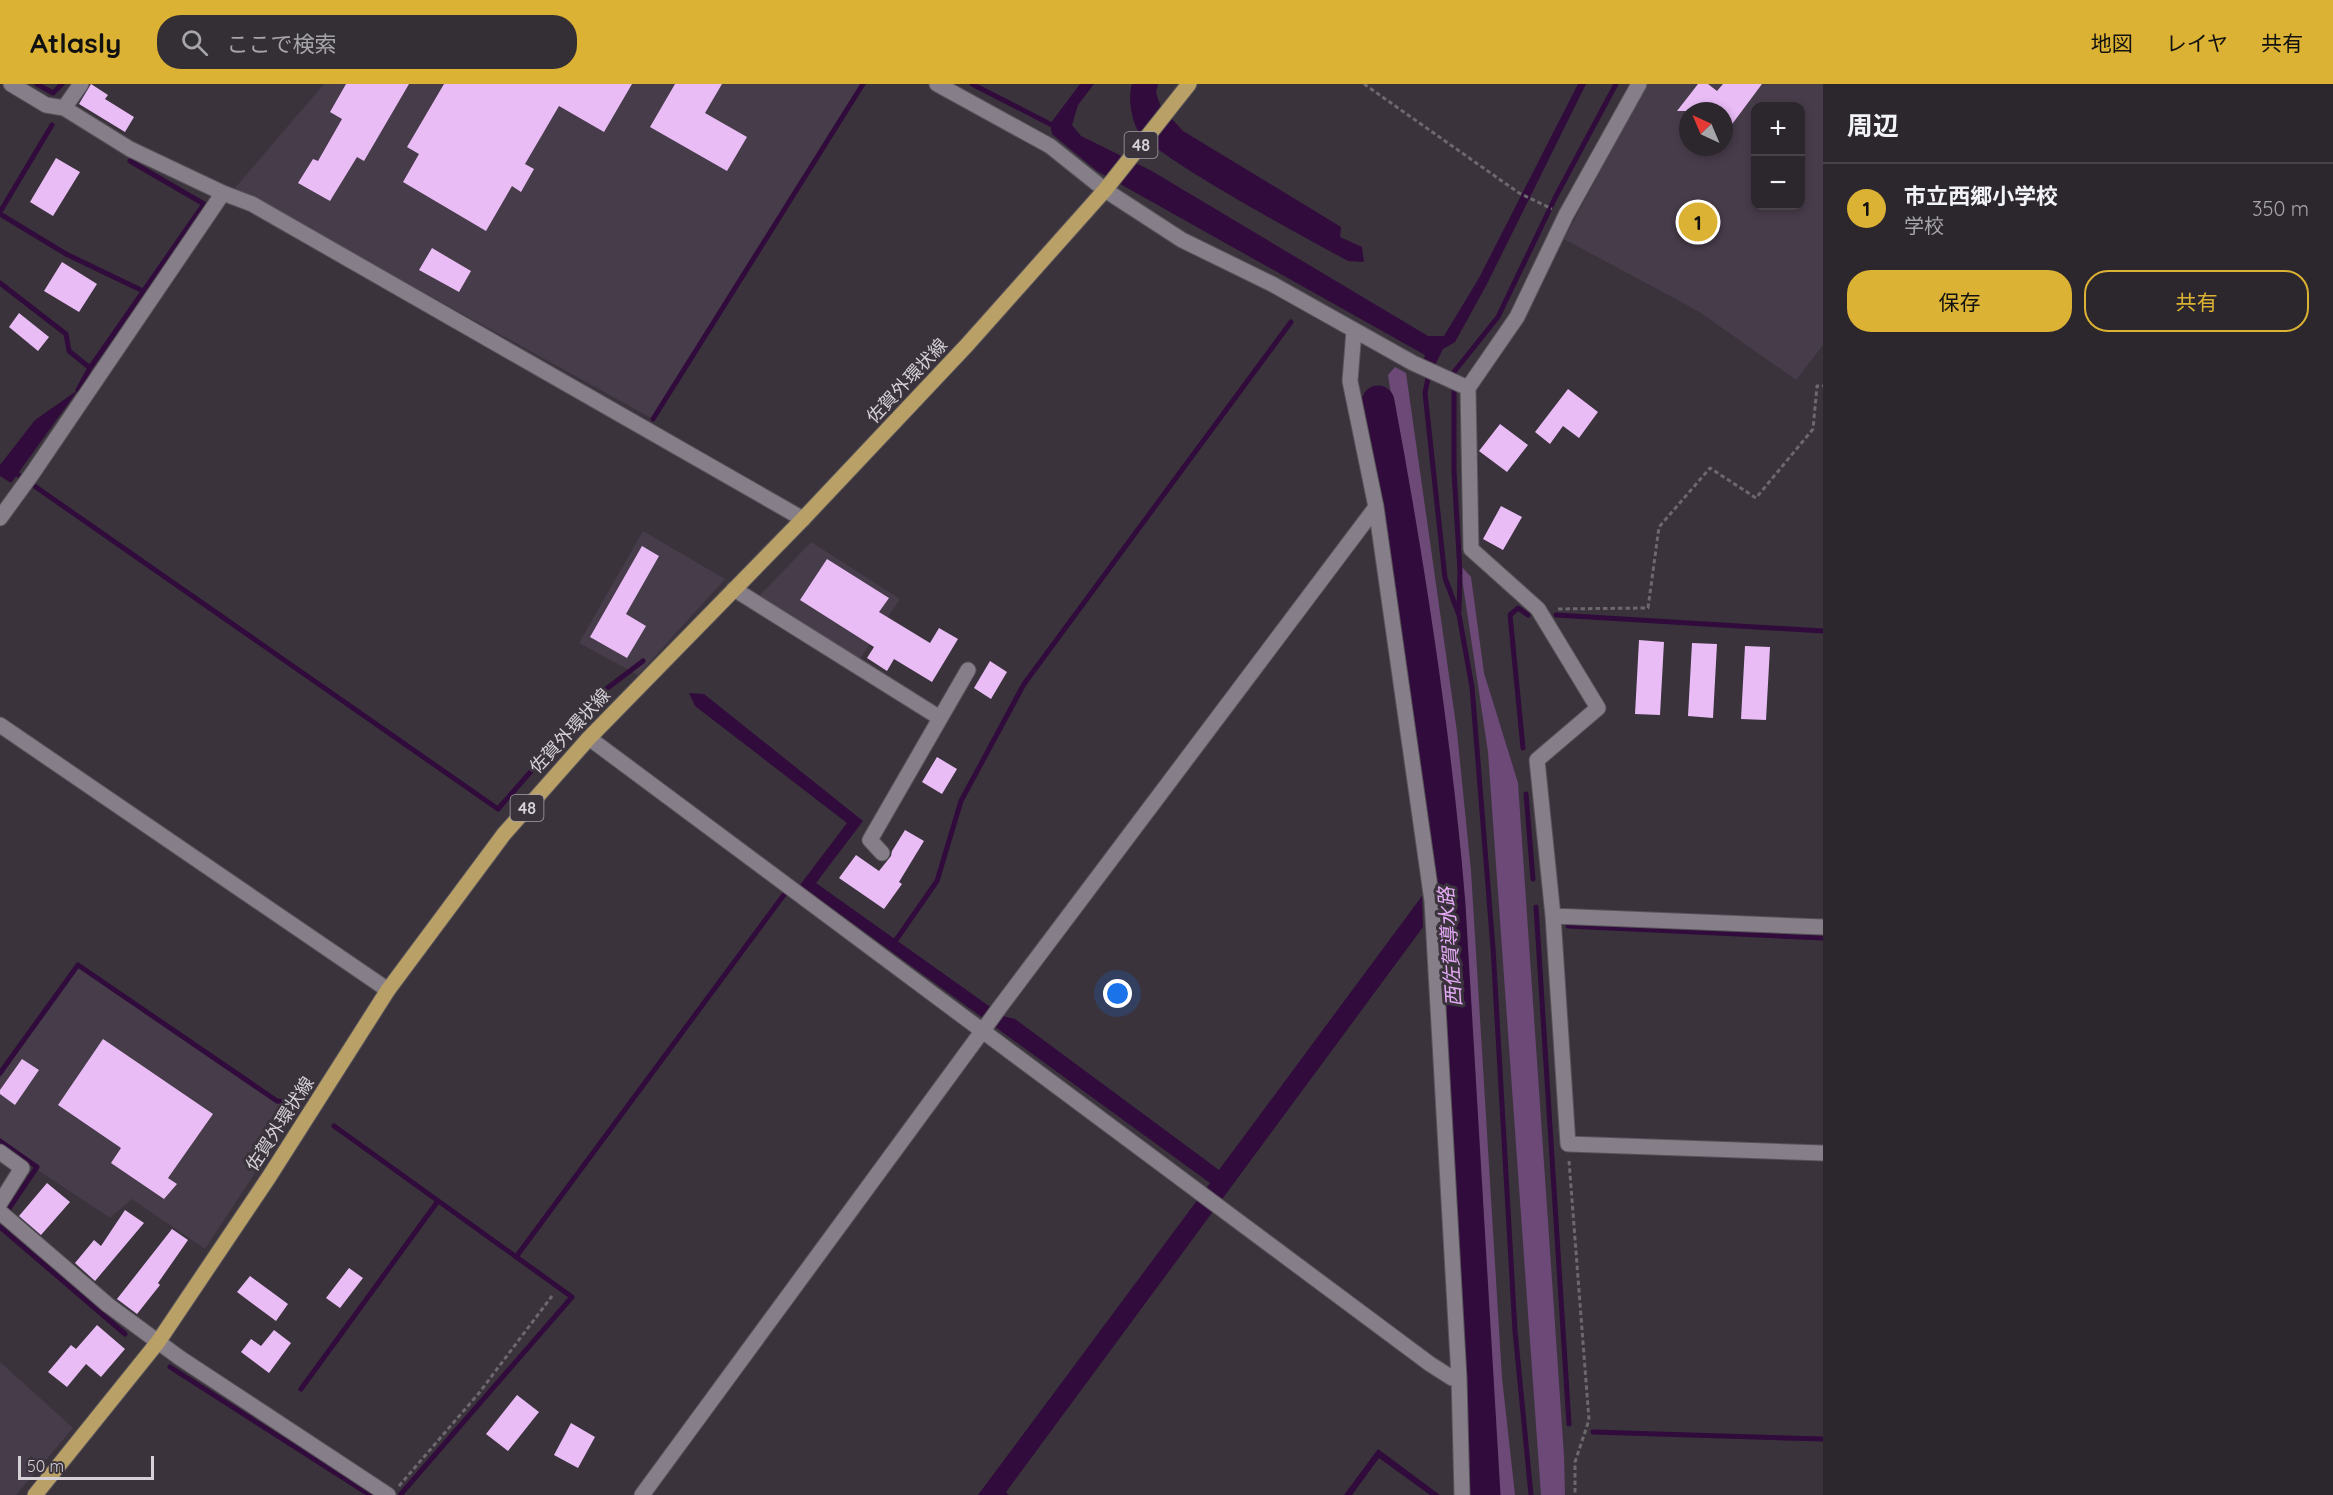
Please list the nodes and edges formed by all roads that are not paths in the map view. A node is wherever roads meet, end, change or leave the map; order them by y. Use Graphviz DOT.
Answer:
graph roads {
  1 [pos="11,84"];
  2 [pos="81,84"];
  3 [pos="937,84"];
  4 [pos="1189,84"];
  5 [pos="1639,84"];
  6 [pos="64,108"];
  7 [pos="1105,190"];
  8 [pos="223,193"];
  9 [pos="1354,330"];
  10 [pos="1468,388"];
  11 [pos="1376,507"];
  12 [pos="0,518"];
  13 [pos="803,519"];
  14 [pos="734,589"];
  15 [pos="968,670"];
  16 [pos="940,718"];
  17 [pos="0,725"];
  18 [pos="589,738"];
  19 [pos="882,853"];
  20 [pos="1553,916"];
  21 [pos="1823,927"];
  22 [pos="388,990"];
  23 [pos="983,1030"];
  24 [pos="0,1152"];
  25 [pos="1823,1153"];
  26 [pos="0,1203"];
  27 [pos="4,1215"];
  28 [pos="158,1342"];
  29 [pos="1459,1378"];
  30 [pos="393,1491"];
  31 [pos="35,1495"];
  32 [pos="642,1495"];
  33 [pos="1462,1495"];
  1 -- 6 [label="street"];
  2 -- 6 [label="street"];
  3 -- 7 [label="street"];
  4 -- 7 [label="main road, 佐賀外環状線 / 48"];
  5 -- 10 [label="street"];
  6 -- 8 [label="street"];
  7 -- 9 [label="street"];
  7 -- 13 [label="main road, 佐賀外環状線 / 48"];
  8 -- 12 [label="street"];
  8 -- 13 [label="street"];
  9 -- 10 [label="street"];
  9 -- 11 [label="street"];
  10 -- 20 [label="street"];
  11 -- 23 [label="street"];
  11 -- 29 [label="street"];
  13 -- 14 [label="main road, 佐賀外環状線 / 48"];
  14 -- 16 [label="street"];
  14 -- 18 [label="main road, 佐賀外環状線 / 48"];
  15 -- 16 [label="street"];
  16 -- 19 [label="street"];
  17 -- 22 [label="street"];
  18 -- 22 [label="main road, 佐賀外環状線 / 48"];
  18 -- 23 [label="street"];
  20 -- 21 [label="street"];
  20 -- 25 [label="street"];
  22 -- 28 [label="main road, 佐賀外環状線 / 48"];
  23 -- 29 [label="street"];
  23 -- 32 [label="street"];
  24 -- 26 [label="street"];
  27 -- 28 [label="street"];
  28 -- 30 [label="street"];
  28 -- 31 [label="main road, 佐賀外環状線 / 48"];
  29 -- 33 [label="street"];
}
